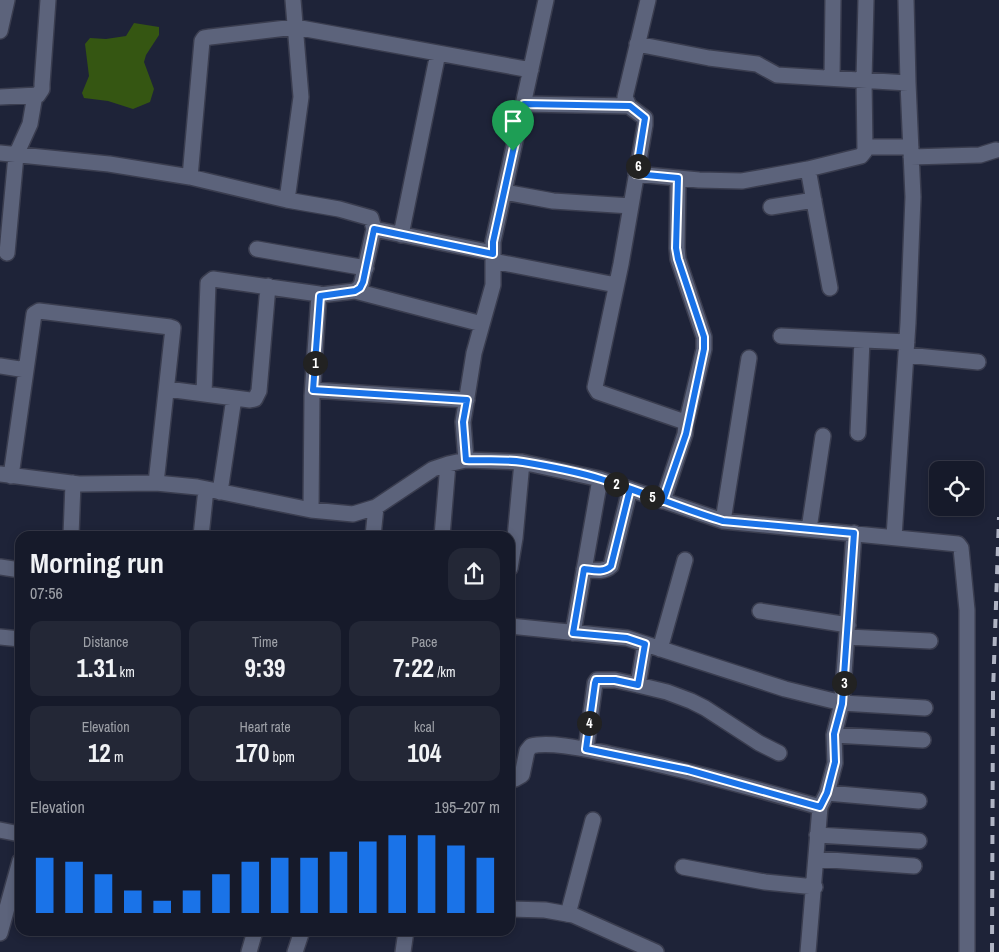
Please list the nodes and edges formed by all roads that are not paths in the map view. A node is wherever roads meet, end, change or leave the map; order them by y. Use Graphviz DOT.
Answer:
graph roads {
  1 [pos="7,0"];
  2 [pos="48,0"];
  3 [pos="293,0"];
  4 [pos="546,0"];
  5 [pos="648,0"];
  6 [pos="833,0"];
  7 [pos="866,0"];
  8 [pos="906,0"];
  9 [pos="295,28"];
  10 [pos="0,31"];
  11 [pos="637,44"];
  12 [pos="438,53"];
  13 [pos="531,70"];
  14 [pos="832,78"];
  15 [pos="864,80"];
  16 [pos="908,83"];
  17 [pos="35,95"];
  18 [pos="0,97"];
  19 [pos="524,104"];
  20 [pos="630,106"];
  21 [pos="865,147"];
  22 [pos="996,150"];
  23 [pos="911,152"];
  24 [pos="0,153"];
  25 [pos="16,155"];
  26 [pos="808,170"];
  27 [pos="636,174"];
  28 [pos="190,177"];
  29 [pos="678,178"];
  30 [pos="504,192"];
  31 [pos="287,200"];
  32 [pos="814,200"];
  33 [pos="631,206"];
  34 [pos="770,207"];
  35 [pos="374,229"];
  36 [pos="401,235"];
  37 [pos="257,249"];
  38 [pos="8,253"];
  39 [pos="493,257"];
  40 [pos="366,268"];
  41 [pos="616,285"];
  42 [pos="268,286"];
  43 [pos="830,288"];
  44 [pos="355,291"];
  45 [pos="320,296"];
  46 [pos="482,324"];
  47 [pos="781,336"];
  48 [pos="862,340"];
  49 [pos="906,349"];
  50 [pos="749,358"];
  51 [pos="978,362"];
  52 [pos="0,366"];
  53 [pos="26,370"];
  54 [pos="167,389"];
  55 [pos="313,390"];
  56 [pos="204,394"];
  57 [pos="234,398"];
  58 [pos="467,400"];
  59 [pos="686,425"];
  60 [pos="858,433"];
  61 [pos="823,436"];
  62 [pos="466,460"];
  63 [pos="522,462"];
  64 [pos="448,464"];
  65 [pos="3,476"];
  66 [pos="600,479"];
  67 [pos="73,483"];
  68 [pos="156,483"];
  69 [pos="630,489"];
  70 [pos="213,491"];
  71 [pos="663,501"];
  72 [pos="376,507"];
  73 [pos="310,510"];
  74 [pos="723,521"];
  75 [pos="809,529"];
  76 [pos="70,531"];
  77 [pos="202,531"];
  78 [pos="374,531"];
  79 [pos="442,531"];
  80 [pos="854,533"];
  81 [pos="894,537"];
  82 [pos="515,538"];
  83 [pos="685,560"];
  84 [pos="0,567"];
  85 [pos="15,569"];
  86 [pos="584,569"];
  87 [pos="760,611"];
  88 [pos="515,627"];
  89 [pos="848,631"];
  90 [pos="573,633"];
  91 [pos="0,637"];
  92 [pos="15,639"];
  93 [pos="930,641"];
  94 [pos="645,644"];
  95 [pos="660,649"];
  96 [pos="638,685"];
  97 [pos="842,704"];
  98 [pos="925,708"];
  99 [pos="834,734"];
  100 [pos="923,740"];
  101 [pos="586,749"];
  102 [pos="779,753"];
  103 [pos="515,779"];
  104 [pos="823,800"];
  105 [pos="919,801"];
  106 [pos="593,820"];
  107 [pos="0,830"];
  108 [pos="15,833"];
  109 [pos="817,835"];
  110 [pos="919,841"];
  111 [pos="816,859"];
  112 [pos="914,866"];
  113 [pos="683,867"];
  114 [pos="15,879"];
  115 [pos="815,886"];
  116 [pos="515,909"];
  117 [pos="568,914"];
  118 [pos="0,933"];
  119 [pos="253,936"];
  120 [pos="300,936"];
  121 [pos="405,936"];
  122 [pos="633,947"];
  123 [pos="249,952"];
  124 [pos="295,952"];
  125 [pos="403,952"];
  126 [pos="656,952"];
  127 [pos="808,952"];
  128 [pos="967,952"];
  1 -- 10 [label="street"];
  2 -- 17 [label="street"];
  3 -- 9 [label="street"];
  4 -- 13 [label="street"];
  5 -- 11 [label="street"];
  6 -- 14 [label="street"];
  7 -- 15 [label="street"];
  8 -- 16 [label="street"];
  9 -- 12 [label="street"];
  9 -- 28 [label="street"];
  9 -- 31 [label="street"];
  11 -- 14 [label="street"];
  11 -- 20 [label="street"];
  12 -- 13 [label="street"];
  12 -- 36 [label="street"];
  13 -- 19 [label="street"];
  14 -- 15 [label="street"];
  15 -- 16 [label="street"];
  15 -- 21 [label="street"];
  16 -- 23 [label="street"];
  17 -- 18 [label="street"];
  17 -- 25 [label="street"];
  19 -- 20 [label="street"];
  19 -- 30 [label="street"];
  20 -- 27 [label="street"];
  21 -- 23 [label="street"];
  21 -- 26 [label="street"];
  22 -- 23 [label="street"];
  23 -- 49 [label="street"];
  24 -- 25 [label="street"];
  25 -- 28 [label="street"];
  25 -- 38 [label="street"];
  26 -- 29 [label="street"];
  26 -- 32 [label="street"];
  27 -- 29 [label="street"];
  27 -- 33 [label="street"];
  28 -- 31 [label="street"];
  29 -- 59 [label="street"];
  30 -- 33 [label="street"];
  30 -- 39 [label="street"];
  31 -- 35 [label="street"];
  32 -- 34 [label="street"];
  32 -- 43 [label="street"];
  33 -- 41 [label="street"];
  35 -- 36 [label="street"];
  35 -- 40 [label="street"];
  36 -- 39 [label="street"];
  37 -- 40 [label="street"];
  39 -- 41 [label="street"];
  39 -- 46 [label="street"];
  40 -- 44 [label="street"];
  41 -- 59 [label="street"];
  42 -- 45 [label="street"];
  42 -- 56 [label="street"];
  42 -- 57 [label="street"];
  44 -- 45 [label="street"];
  44 -- 46 [label="street"];
  45 -- 55 [label="street"];
  46 -- 58 [label="street"];
  47 -- 48 [label="street"];
  48 -- 49 [label="street"];
  48 -- 60 [label="street"];
  49 -- 51 [label="street"];
  49 -- 81 [label="street"];
  50 -- 74 [label="street"];
  52 -- 53 [label="street"];
  53 -- 54 [label="street"];
  53 -- 65 [label="street"];
  54 -- 56 [label="street"];
  54 -- 68 [label="street"];
  55 -- 58 [label="street"];
  55 -- 73 [label="street"];
  56 -- 57 [label="street"];
  57 -- 70 [label="street"];
  58 -- 62 [label="street"];
  59 -- 71 [label="street"];
  61 -- 75 [label="street"];
  62 -- 63 [label="street"];
  62 -- 64 [label="street"];
  63 -- 66 [label="street"];
  63 -- 82 [label="street"];
  64 -- 72 [label="street"];
  64 -- 79 [label="street"];
  65 -- 67 [label="street"];
  66 -- 69 [label="street"];
  66 -- 86 [label="street"];
  67 -- 68 [label="street"];
  67 -- 76 [label="street"];
  68 -- 70 [label="street"];
  69 -- 71 [label="street"];
  69 -- 86 [label="street"];
  70 -- 73 [label="street"];
  70 -- 77 [label="street"];
  71 -- 74 [label="street"];
  72 -- 73 [label="street"];
  72 -- 78 [label="street"];
  74 -- 75 [label="street"];
  75 -- 80 [label="street"];
  80 -- 81 [label="street"];
  80 -- 89 [label="street"];
  81 -- 128 [label="street"];
  83 -- 95 [label="street"];
  84 -- 85 [label="street"];
  86 -- 90 [label="street"];
  87 -- 89 [label="street"];
  88 -- 90 [label="street"];
  89 -- 93 [label="street"];
  89 -- 97 [label="street"];
  90 -- 94 [label="street"];
  91 -- 92 [label="street"];
  94 -- 95 [label="street"];
  94 -- 96 [label="street"];
  95 -- 97 [label="street"];
  96 -- 101 [label="street"];
  96 -- 102 [label="street"];
  97 -- 98 [label="street"];
  97 -- 99 [label="street"];
  99 -- 100 [label="street"];
  99 -- 104 [label="street"];
  101 -- 103 [label="street"];
  101 -- 104 [label="street"];
  104 -- 105 [label="street"];
  104 -- 109 [label="street"];
  106 -- 117 [label="street"];
  107 -- 108 [label="street"];
  109 -- 110 [label="street"];
  109 -- 111 [label="street"];
  111 -- 112 [label="street"];
  111 -- 115 [label="street"];
  113 -- 115 [label="street"];
  114 -- 118 [label="street"];
  115 -- 127 [label="street"];
  116 -- 117 [label="street"];
  117 -- 122 [label="street"];
  119 -- 123 [label="street"];
  120 -- 124 [label="street"];
  121 -- 125 [label="street"];
  122 -- 126 [label="street"];
}
